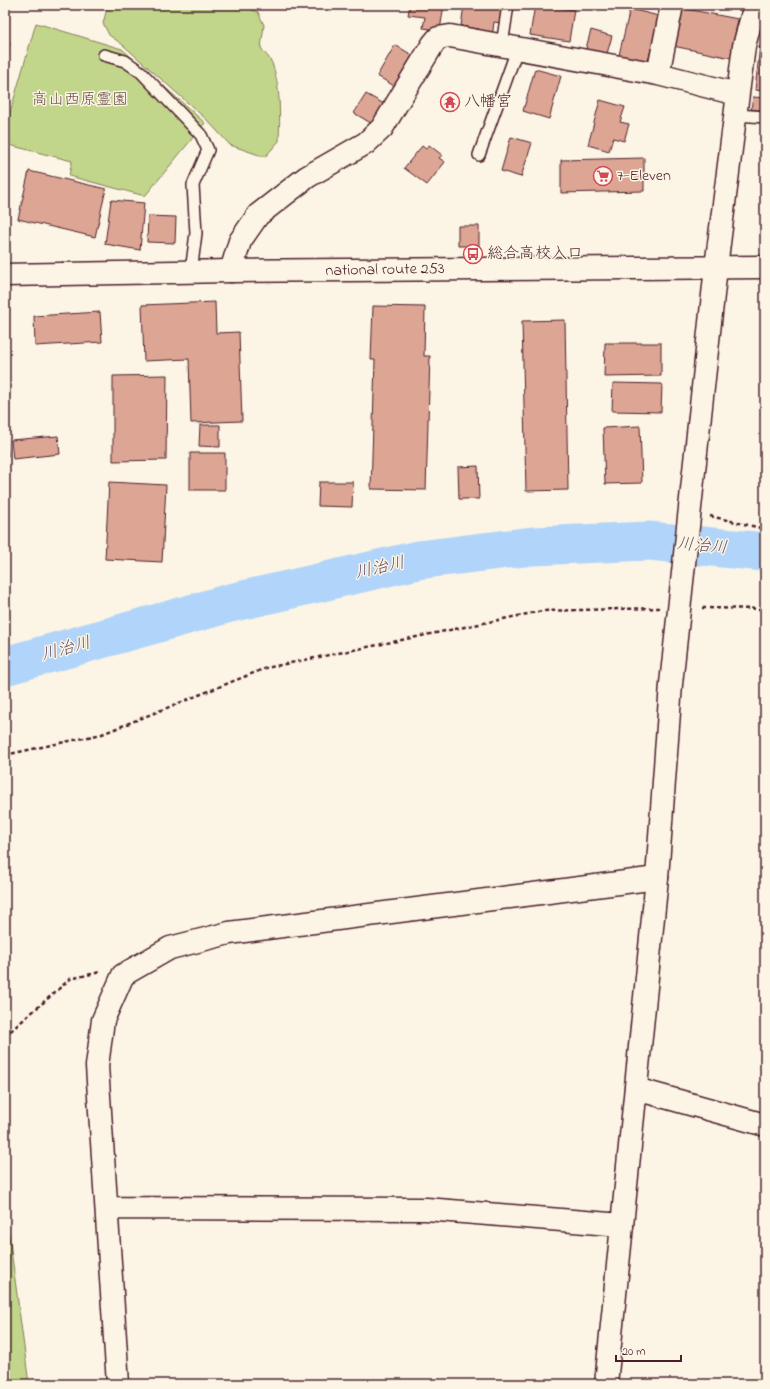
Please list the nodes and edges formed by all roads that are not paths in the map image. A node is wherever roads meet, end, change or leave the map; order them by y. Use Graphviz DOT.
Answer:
graph roads {
  1 [pos="508,5"];
  2 [pos="672,5"];
  3 [pos="756,5"];
  4 [pos="510,46"];
  5 [pos="104,55"];
  6 [pos="658,74"];
  7 [pos="737,104"];
  8 [pos="765,117"];
  9 [pos="479,155"];
  10 [pos="716,267"];
  11 [pos="765,268"];
  12 [pos="230,271"];
  13 [pos="191,272"];
  14 [pos="5,275"];
  15 [pos="657,878"];
  16 [pos="636,1089"];
  17 [pos="765,1125"];
  18 [pos="107,1208"];
  19 [pos="622,1225"];
  20 [pos="118,1384"];
  21 [pos="606,1384"];
  1 -- 4 [label="lane"];
  2 -- 6 [label="main road"];
  3 -- 7 [label="main road"];
  4 -- 6 [label="main road"];
  4 -- 9 [label="lane"];
  4 -- 12 [label="main road"];
  5 -- 13 [label="lane"];
  6 -- 7 [label="main road"];
  7 -- 8 [label="lane"];
  7 -- 10 [label="main road"];
  10 -- 11 [label="main road, national route 253"];
  10 -- 12 [label="main road, national route 253"];
  10 -- 15 [label="main road"];
  12 -- 13 [label="main road, national route 253"];
  13 -- 14 [label="main road, national route 253"];
  15 -- 16 [label="main road"];
  15 -- 18 [label="main road"];
  16 -- 17 [label="main road"];
  16 -- 19 [label="main road"];
  18 -- 19 [label="main road"];
  18 -- 20 [label="main road"];
  19 -- 21 [label="main road"];
}
